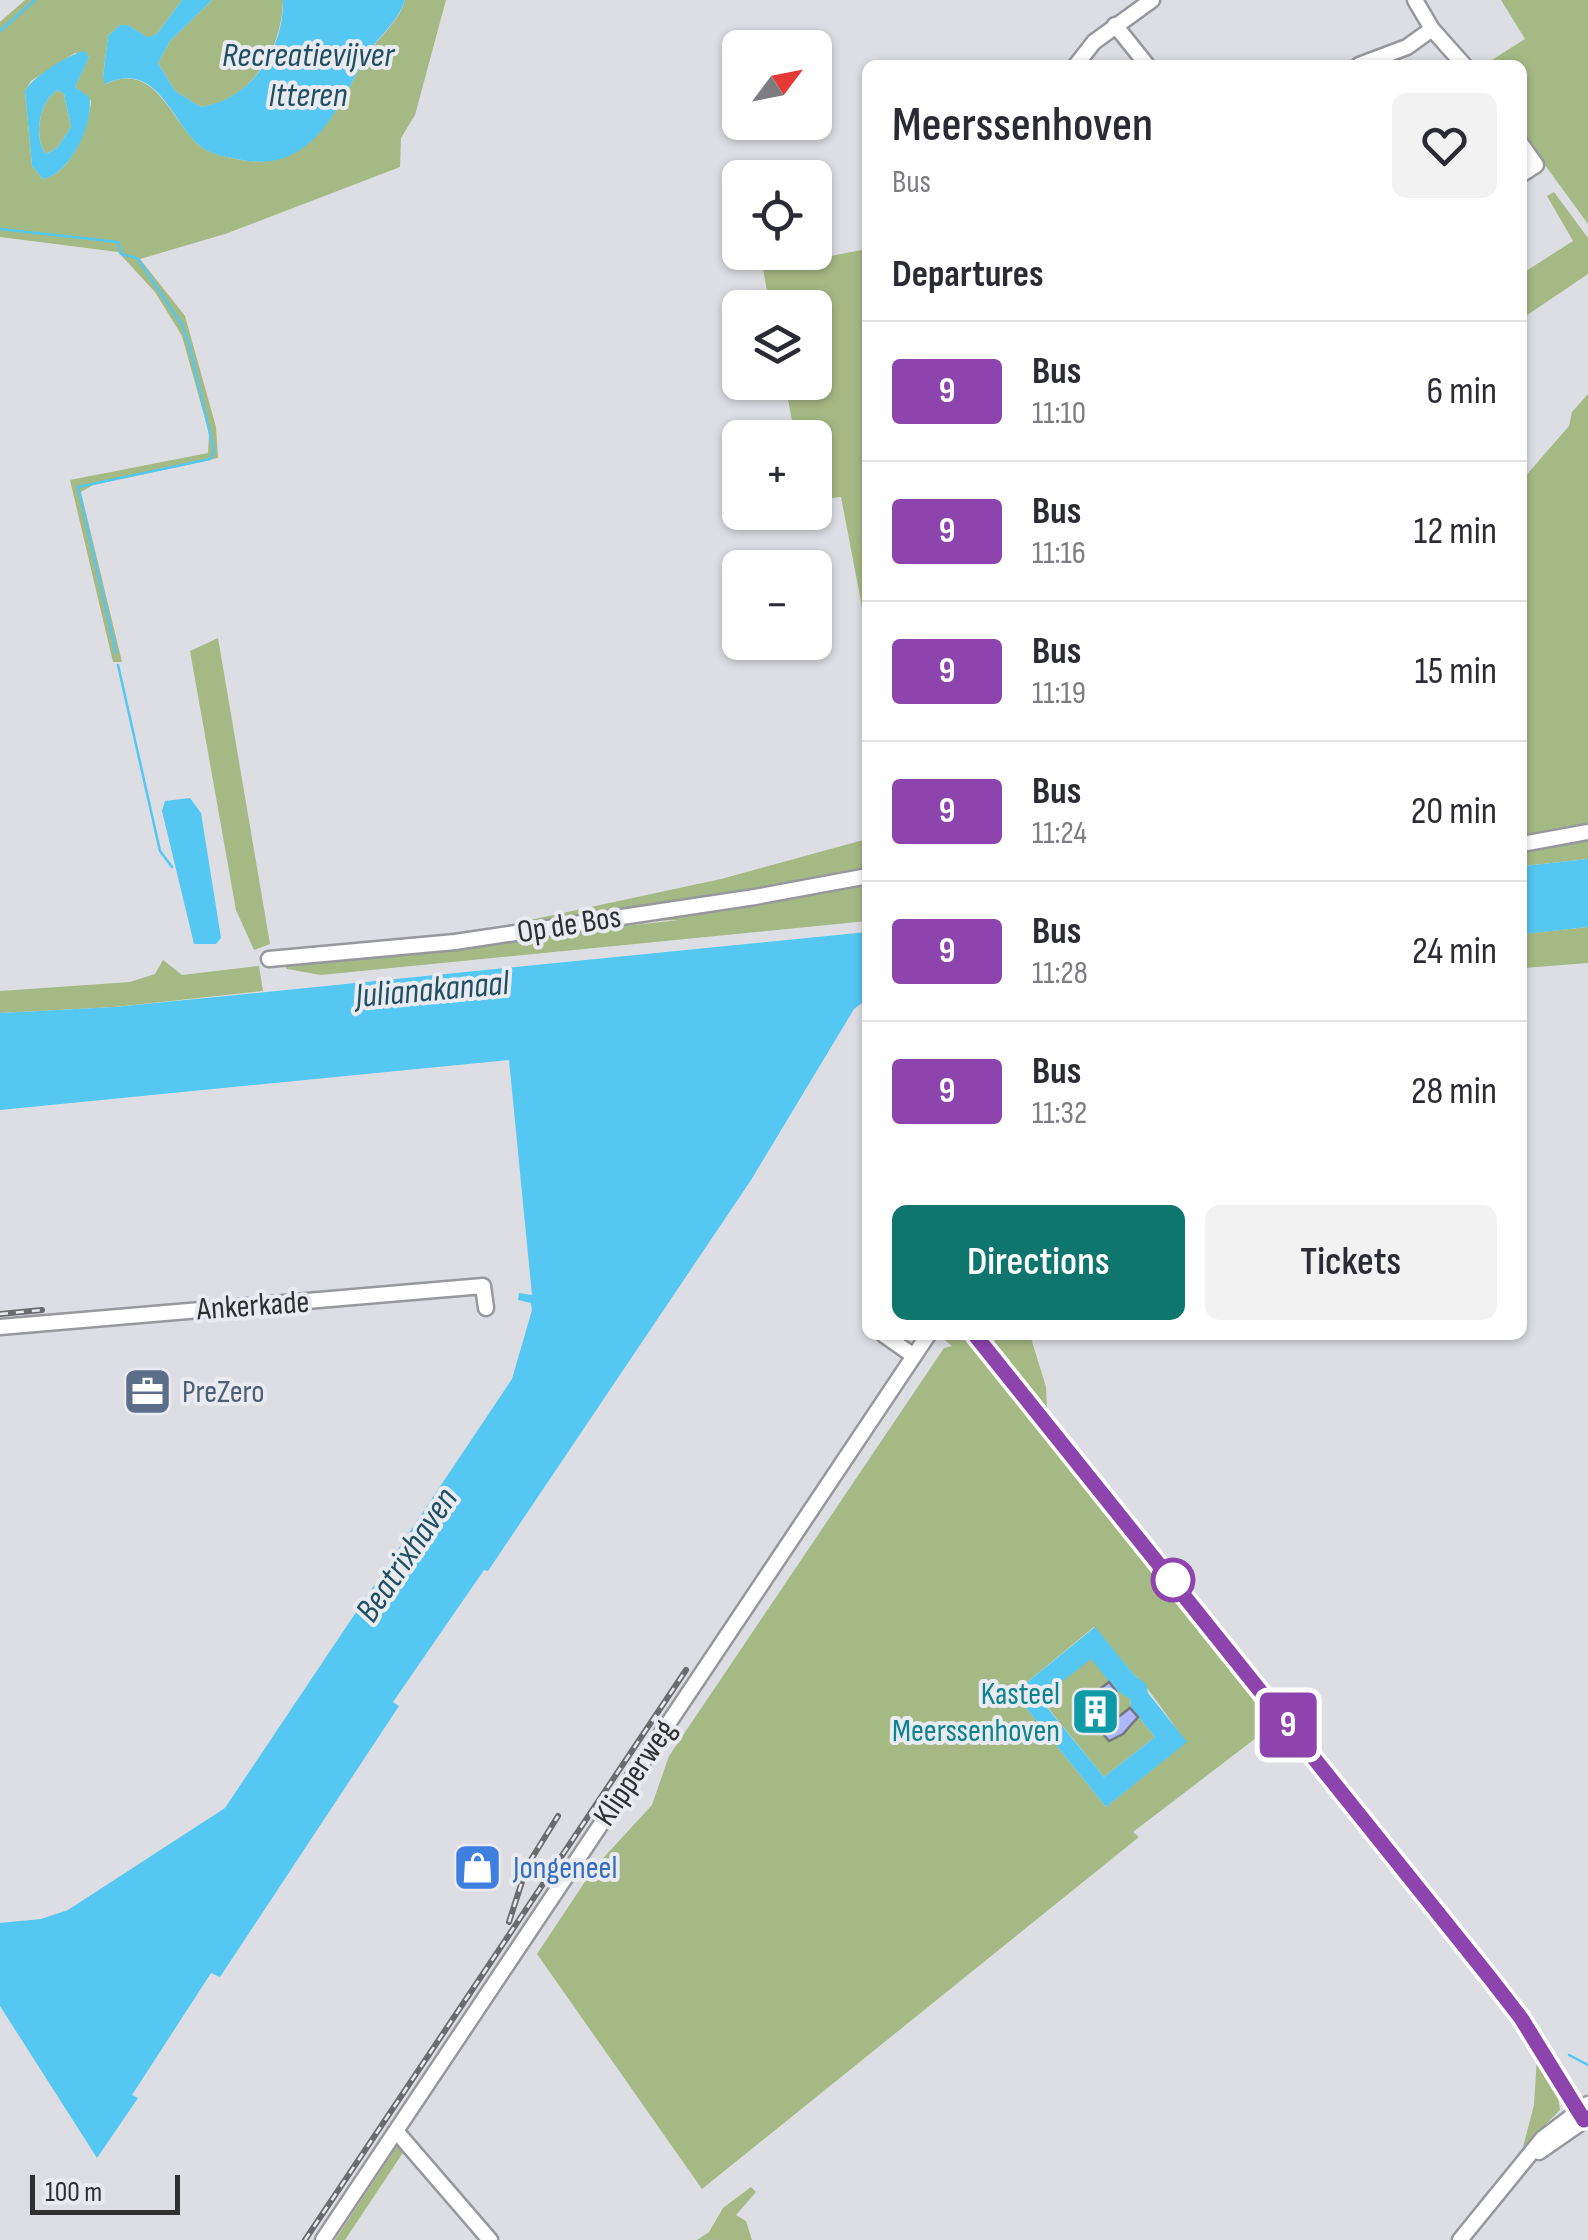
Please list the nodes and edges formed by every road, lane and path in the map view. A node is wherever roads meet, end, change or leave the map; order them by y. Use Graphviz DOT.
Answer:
graph roads {
  1 [pos="1152,0"];
  2 [pos="1415,0"];
  3 [pos="1132,6"];
  4 [pos="1115,25"];
  5 [pos="1432,30"];
  6 [pos="1081,60"];
  7 [pos="1142,60"];
  8 [pos="1372,60"];
  9 [pos="1459,60"];
  10 [pos="1527,152"];
  11 [pos="1527,171"];
  12 [pos="1588,832"];
  13 [pos="1527,843"];
  14 [pos="862,877"];
  15 [pos="269,959"];
  16 [pos="486,1308"];
  17 [pos="0,1327"];
  18 [pos="891,1340"];
  19 [pos="925,1340"];
  20 [pos="980,1340"];
  21 [pos="914,1356"];
  22 [pos="1584,2113"];
  23 [pos="396,2131"];
  24 [pos="323,2240"];
  25 [pos="490,2240"];
  26 [pos="1460,2240"];
  1 -- 3 [label="street"];
  2 -- 5 [label="street"];
  3 -- 4 [label="street"];
  4 -- 6 [label="street"];
  4 -- 7 [label="street"];
  5 -- 8 [label="street"];
  5 -- 9 [label="street"];
  10 -- 11 [label="street"];
  12 -- 13 [label="street"];
  14 -- 15 [label="street, Op de Bos"];
  16 -- 17 [label="street, Ankerkade"];
  18 -- 21 [label="street"];
  19 -- 21 [label="street, Klipperweg"];
  20 -- 22 [label="street"];
  21 -- 23 [label="street, Klipperweg"];
  22 -- 26 [label="street"];
  23 -- 24 [label="street, Klipperweg"];
  23 -- 25 [label="street"];
}
